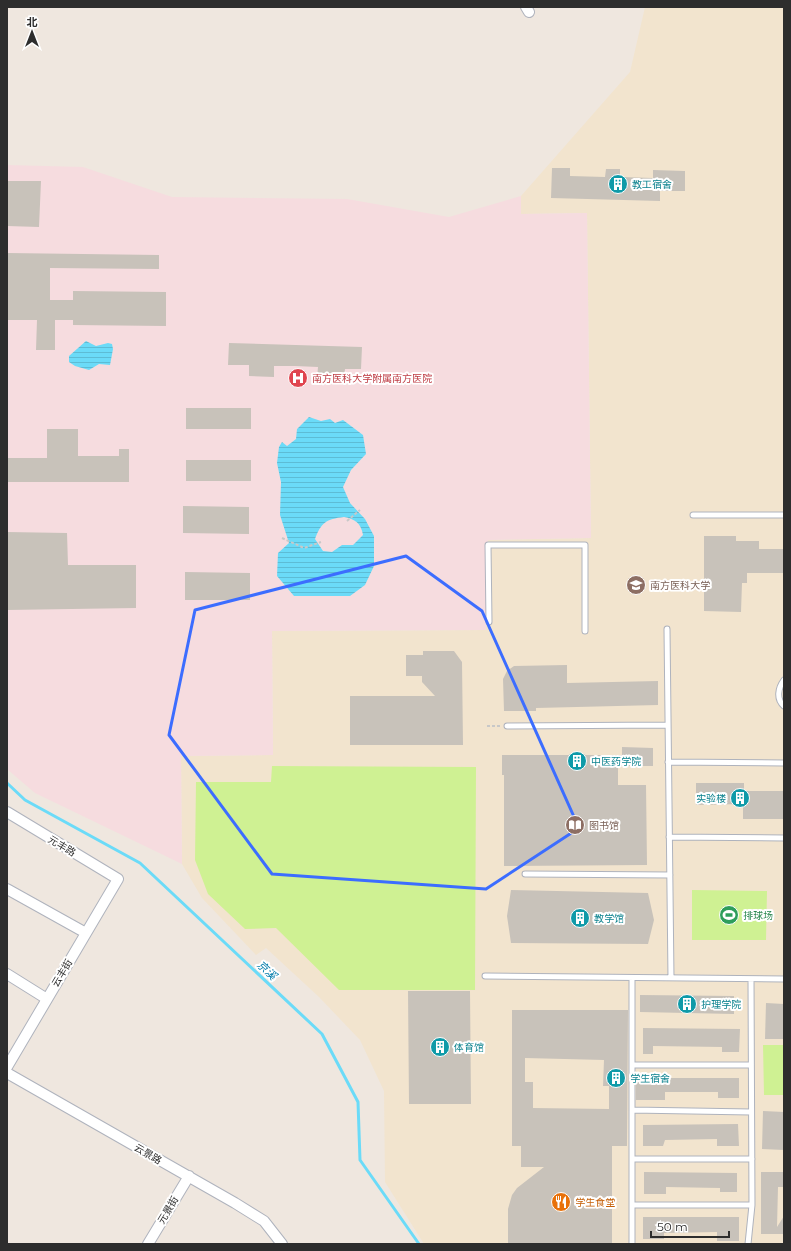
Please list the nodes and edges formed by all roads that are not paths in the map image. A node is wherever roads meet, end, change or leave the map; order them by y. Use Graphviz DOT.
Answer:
graph roads {
  1 [pos="693,515"];
  2 [pos="784,515"];
  3 [pos="489,622"];
  4 [pos="667,629"];
  5 [pos="586,631"];
  6 [pos="784,680"];
  7 [pos="784,706"];
  8 [pos="668,725"];
  9 [pos="507,726"];
  10 [pos="668,762"];
  11 [pos="784,764"];
  12 [pos="7,812"];
  13 [pos="669,836"];
  14 [pos="784,838"];
  15 [pos="526,874"];
  16 [pos="670,875"];
  17 [pos="118,879"];
  18 [pos="7,889"];
  19 [pos="86,933"];
  20 [pos="7,974"];
  21 [pos="485,976"];
  22 [pos="632,978"];
  23 [pos="671,978"];
  24 [pos="751,979"];
  25 [pos="784,979"];
  26 [pos="47,999"];
  27 [pos="632,1065"];
  28 [pos="751,1065"];
  29 [pos="7,1067"];
  30 [pos="7,1073"];
  31 [pos="632,1110"];
  32 [pos="751,1112"];
  33 [pos="632,1159"];
  34 [pos="752,1159"];
  35 [pos="189,1176"];
  36 [pos="632,1205"];
  37 [pos="752,1205"];
  38 [pos="148,1244"];
  39 [pos="282,1244"];
  40 [pos="632,1244"];
  41 [pos="748,1244"];
  1 -- 2 [label="lane"];
  3 -- 5 [label="lane"];
  4 -- 8 [label="lane"];
  6 -- 7 [label="lane"];
  8 -- 9 [label="lane"];
  8 -- 10 [label="lane"];
  10 -- 11 [label="lane"];
  10 -- 13 [label="lane"];
  12 -- 17 [label="street, 元丰路"];
  13 -- 14 [label="lane"];
  13 -- 16 [label="lane"];
  15 -- 16 [label="lane"];
  16 -- 23 [label="lane"];
  17 -- 19 [label="street, 云丰街"];
  18 -- 19 [label="street"];
  19 -- 26 [label="street, 云丰街"];
  20 -- 26 [label="street"];
  21 -- 22 [label="lane"];
  22 -- 23 [label="lane"];
  22 -- 27 [label="lane"];
  23 -- 24 [label="lane"];
  24 -- 25 [label="lane"];
  24 -- 28 [label="lane"];
  26 -- 29 [label="street, 云丰街"];
  27 -- 28 [label="lane"];
  27 -- 31 [label="lane"];
  28 -- 32 [label="lane"];
  30 -- 35 [label="street, 云景路"];
  31 -- 32 [label="lane"];
  31 -- 33 [label="lane"];
  32 -- 34 [label="lane"];
  33 -- 34 [label="lane"];
  33 -- 36 [label="lane"];
  34 -- 37 [label="lane"];
  35 -- 38 [label="street, 元景街"];
  35 -- 39 [label="street, 云景路"];
  36 -- 37 [label="lane"];
  36 -- 40 [label="lane"];
  37 -- 41 [label="lane"];
}
